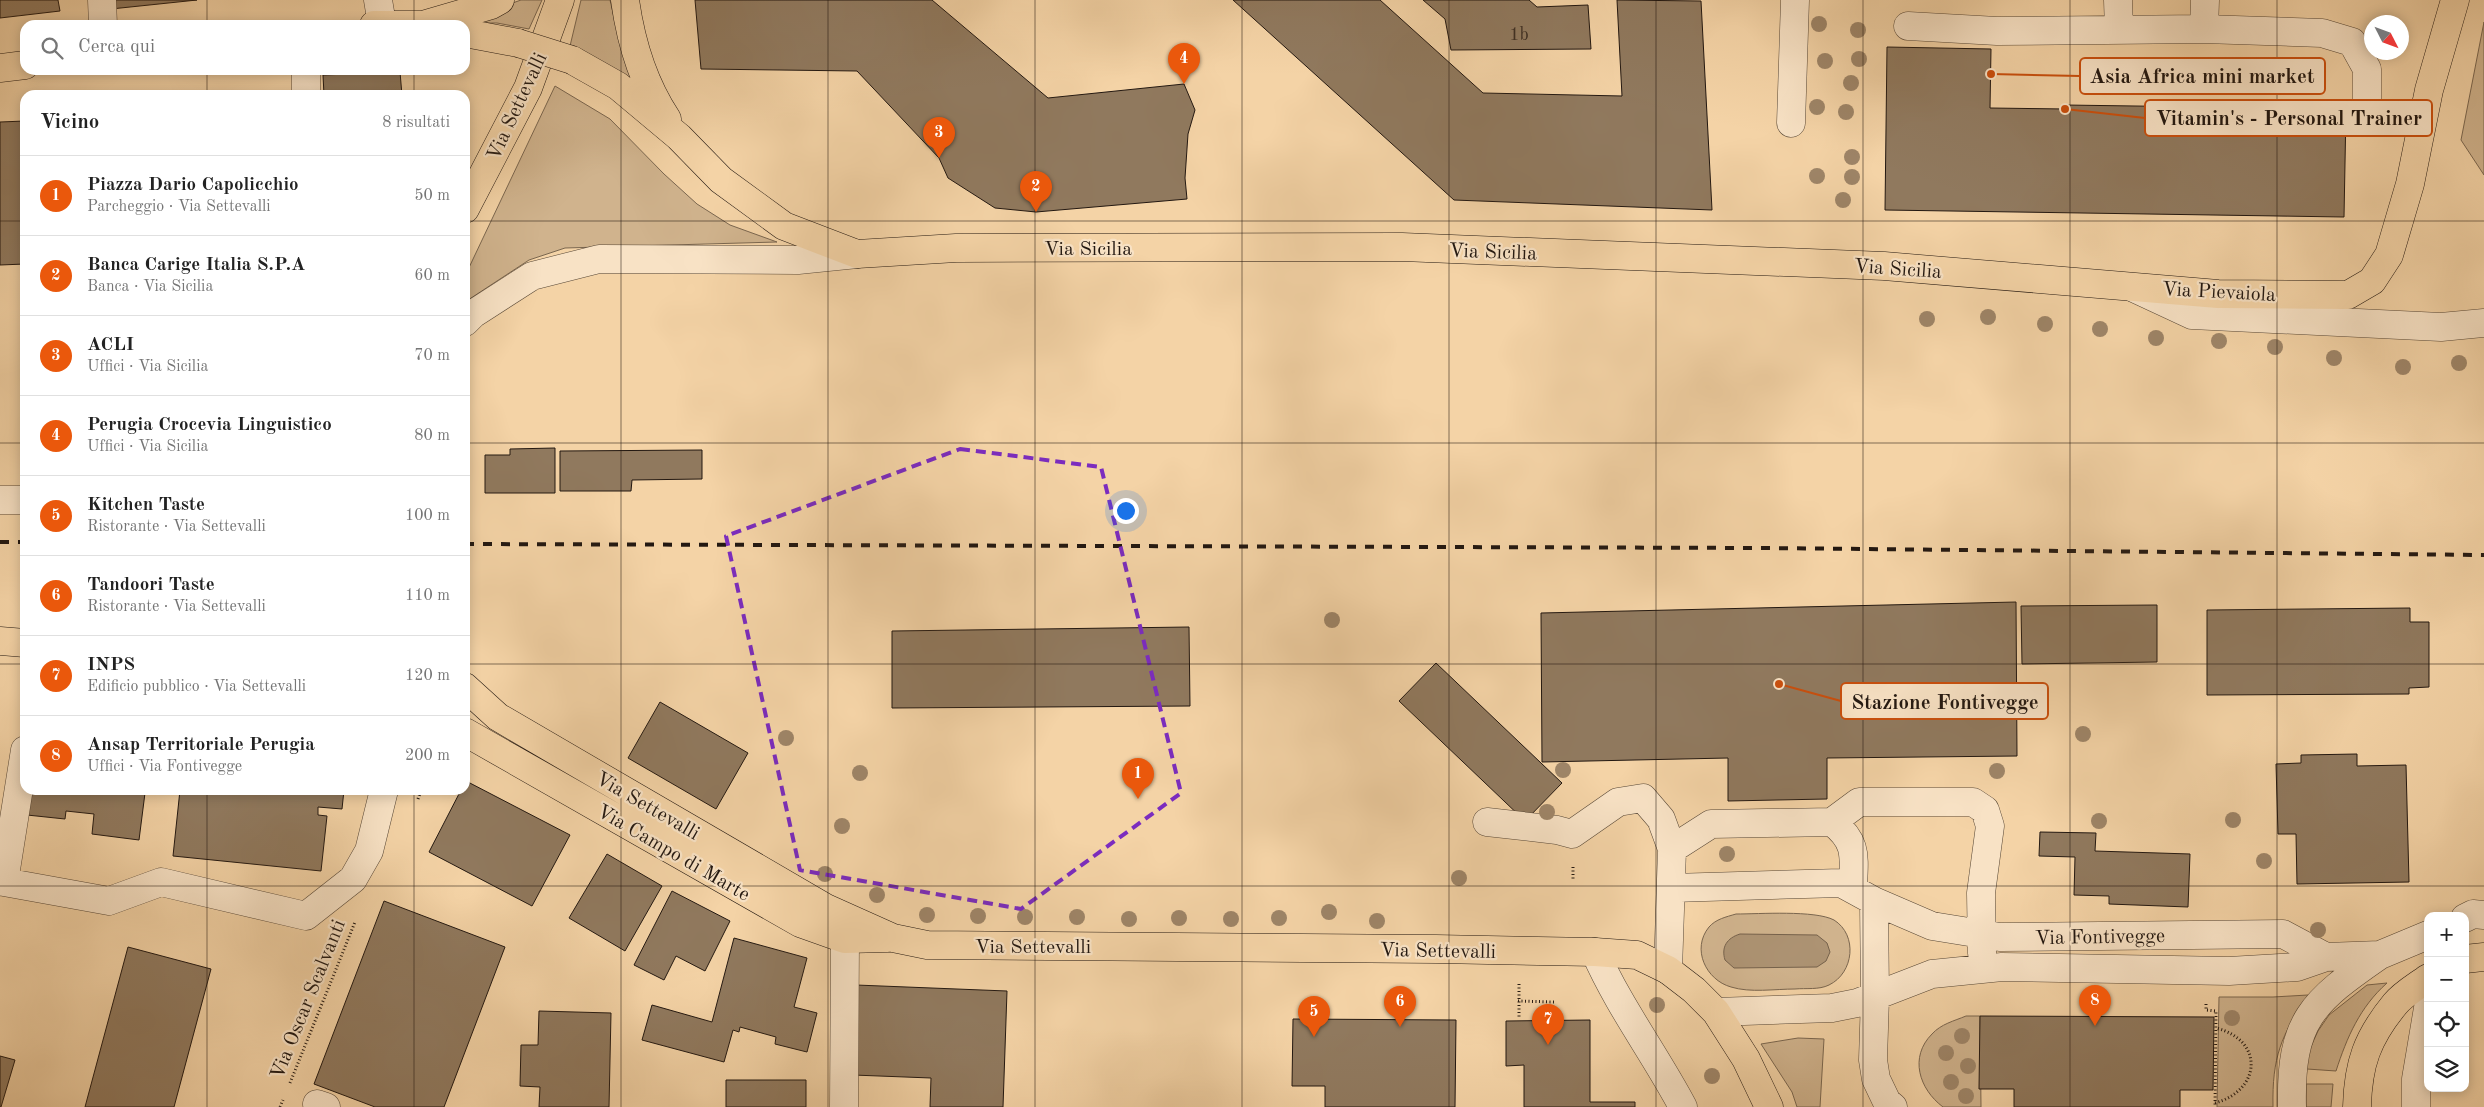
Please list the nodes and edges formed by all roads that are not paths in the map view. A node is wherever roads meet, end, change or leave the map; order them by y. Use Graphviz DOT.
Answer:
graph roads {
  1 [pos="102,0"];
  2 [pos="500,0"];
  3 [pos="560,0"];
  4 [pos="625,0"];
  5 [pos="1795,0"];
  6 [pos="2118,0"];
  7 [pos="2205,0"];
  8 [pos="2455,0"];
  9 [pos="378,16"];
  10 [pos="103,20"];
  11 [pos="398,20"];
  12 [pos="441,20"];
  13 [pos="1908,26"];
  14 [pos="2119,30"];
  15 [pos="2204,30"];
  16 [pos="470,34"];
  17 [pos="20,66"];
  18 [pos="0,68"];
  19 [pos="306,75"];
  20 [pos="306,90"];
  21 [pos="2367,112"];
  22 [pos="1791,123"];
  23 [pos="679,137"];
  24 [pos="470,199"];
  25 [pos="857,254"];
  26 [pos="2129,286"];
  27 [pos="470,317"];
  28 [pos="2484,323"];
  29 [pos="0,500"];
  30 [pos="20,500"];
  31 [pos="0,642"];
  32 [pos="20,644"];
  33 [pos="470,691"];
  34 [pos="470,735"];
  35 [pos="20,779"];
  36 [pos="383,795"];
  37 [pos="1487,822"];
  38 [pos="1832,822"];
  39 [pos="1672,849"];
  40 [pos="2,882"];
  41 [pos="1672,888"];
  42 [pos="1864,894"];
  43 [pos="1982,934"];
  44 [pos="2424,937"];
  45 [pos="893,938"];
  46 [pos="846,939"];
  47 [pos="1595,952"];
  48 [pos="2380,955"];
  49 [pos="2326,957"];
  50 [pos="2484,957"];
  51 [pos="2469,959"];
  52 [pos="1668,970"];
  53 [pos="1982,970"];
  54 [pos="2424,981"];
  55 [pos="1875,997"];
  56 [pos="1716,1012"];
  57 [pos="2424,1032"];
  58 [pos="844,1107"];
  59 [pos="1683,1107"];
  60 [pos="1769,1107"];
  61 [pos="1893,1107"];
  62 [pos="2292,1107"];
  63 [pos="2356,1107"];
  64 [pos="2416,1107"];
  1 -- 10 [label="street"];
  2 -- 12 [label="main road"];
  3 -- 24 [label="main road, Via Settevalli"];
  4 -- 23 [label="main road"];
  5 -- 22 [label="street"];
  6 -- 14 [label="street"];
  7 -- 15 [label="street"];
  8 -- 26 [label="main road, Via Pievaiola"];
  9 -- 11 [label="main road"];
  13 -- 14 [label="street"];
  14 -- 15 [label="street"];
  15 -- 21 [label="street"];
  16 -- 23 [label="main road, bridge"];
  17 -- 18 [label="main road"];
  19 -- 20 [label="street"];
  23 -- 25 [label="main road"];
  25 -- 26 [label="main road, Via Sicilia"];
  25 -- 27 [label="street"];
  26 -- 28 [label="street, Via Pievaiola"];
  29 -- 30 [label="street"];
  31 -- 32 [label="main road"];
  33 -- 45 [label="main road, Via Settevalli"];
  34 -- 46 [label="main road, Via Campo di Marte"];
  35 -- 40 [label="street"];
  36 -- 40 [label="street"];
  37 -- 39 [label="street"];
  38 -- 39 [label="street"];
  38 -- 42 [label="street"];
  38 -- 43 [label="street"];
  39 -- 41 [label="street"];
  41 -- 42 [label="street, Via Fontivegge"];
  41 -- 52 [label="street"];
  42 -- 43 [label="street, Via Fontivegge"];
  42 -- 55 [label="street"];
  43 -- 49 [label="street, Via Fontivegge"];
  43 -- 53 [label="street"];
  44 -- 48 [label="street, Via Fontivegge"];
  45 -- 46 [label="main road, Via Campo di Marte"];
  45 -- 47 [label="main road, Via Settevalli"];
  46 -- 58 [label="street"];
  47 -- 52 [label="main road, Via Settevalli"];
  47 -- 59 [label="street"];
  48 -- 49 [label="street, Via Fontivegge"];
  48 -- 62 [label="street"];
  49 -- 53 [label="street, Via Fontivegge"];
  50 -- 51 [label="main road"];
  52 -- 56 [label="main road, Via Settevalli"];
  53 -- 55 [label="street, Via Fontivegge"];
  54 -- 63 [label="main road"];
  55 -- 56 [label="street, Via Fontivegge"];
  55 -- 61 [label="street"];
  56 -- 60 [label="main road, Via Settevalli"];
  57 -- 64 [label="street"];
}
